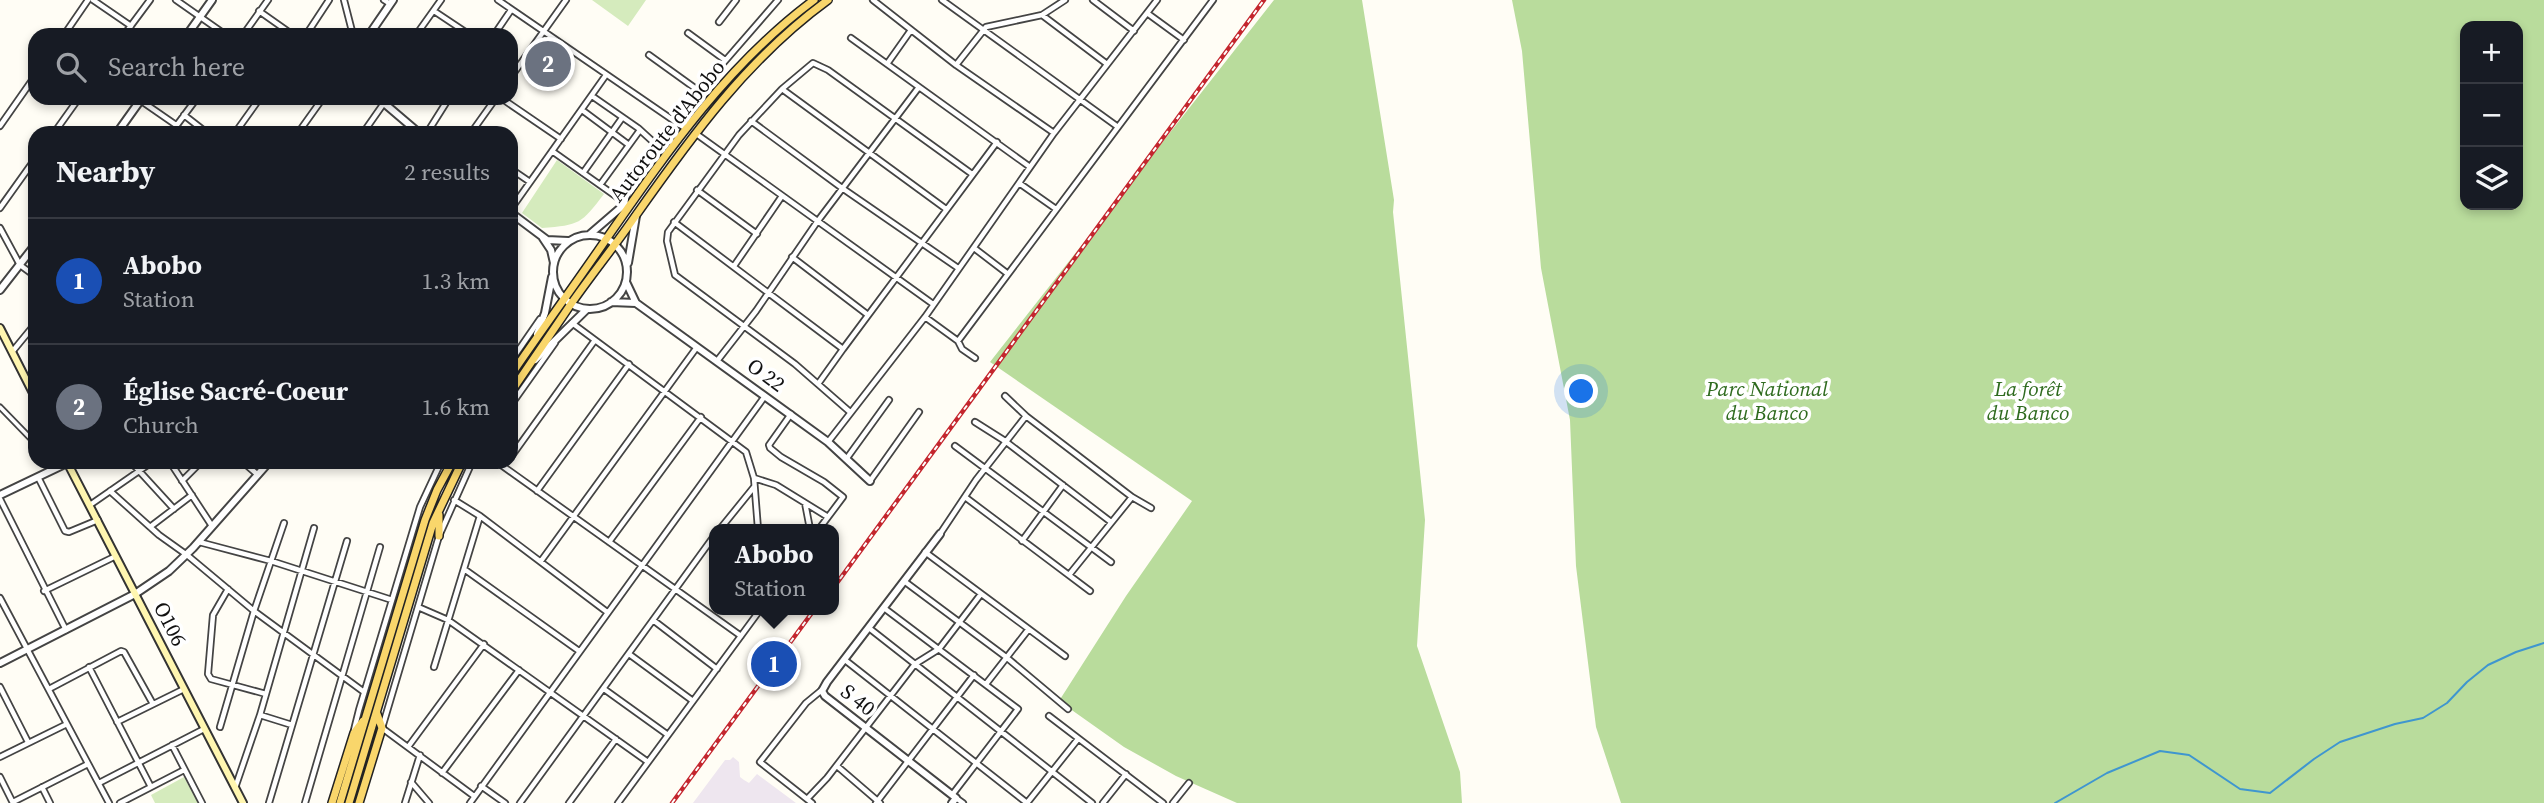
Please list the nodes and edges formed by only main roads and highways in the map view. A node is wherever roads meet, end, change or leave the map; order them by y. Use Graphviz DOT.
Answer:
graph roads {
  1 [pos="814,0"];
  2 [pos="828,0"];
  3 [pos="642,189"];
  4 [pos="624,203"];
  5 [pos="0,328"];
  6 [pos="2,339"];
  7 [pos="518,365"];
  8 [pos="518,382"];
  9 [pos="28,383"];
  10 [pos="71,469"];
  11 [pos="449,469"];
  12 [pos="459,469"];
  13 [pos="440,507"];
  14 [pos="439,536"];
  15 [pos="377,714"];
  16 [pos="365,718"];
  17 [pos="243,803"];
  18 [pos="332,803"];
  19 [pos="341,803"];
  20 [pos="349,803"];
  21 [pos="359,803"];
  1 -- 3 [label="main road, Autoroute d'Abobo"];
  2 -- 8 [label="main road, Autoroute d'Abobo"];
  3 -- 4 [label="main road"];
  3 -- 7 [label="main road, Autoroute d'Abobo"];
  5 -- 6 [label="main road"];
  6 -- 9 [label="main road"];
  10 -- 17 [label="main road, O106"];
  11 -- 16 [label="main road"];
  12 -- 13 [label="main road"];
  13 -- 14 [label="main road"];
  13 -- 15 [label="main road"];
  15 -- 20 [label="main road"];
  15 -- 21 [label="main road"];
  16 -- 18 [label="main road"];
  16 -- 19 [label="main road"];
}
